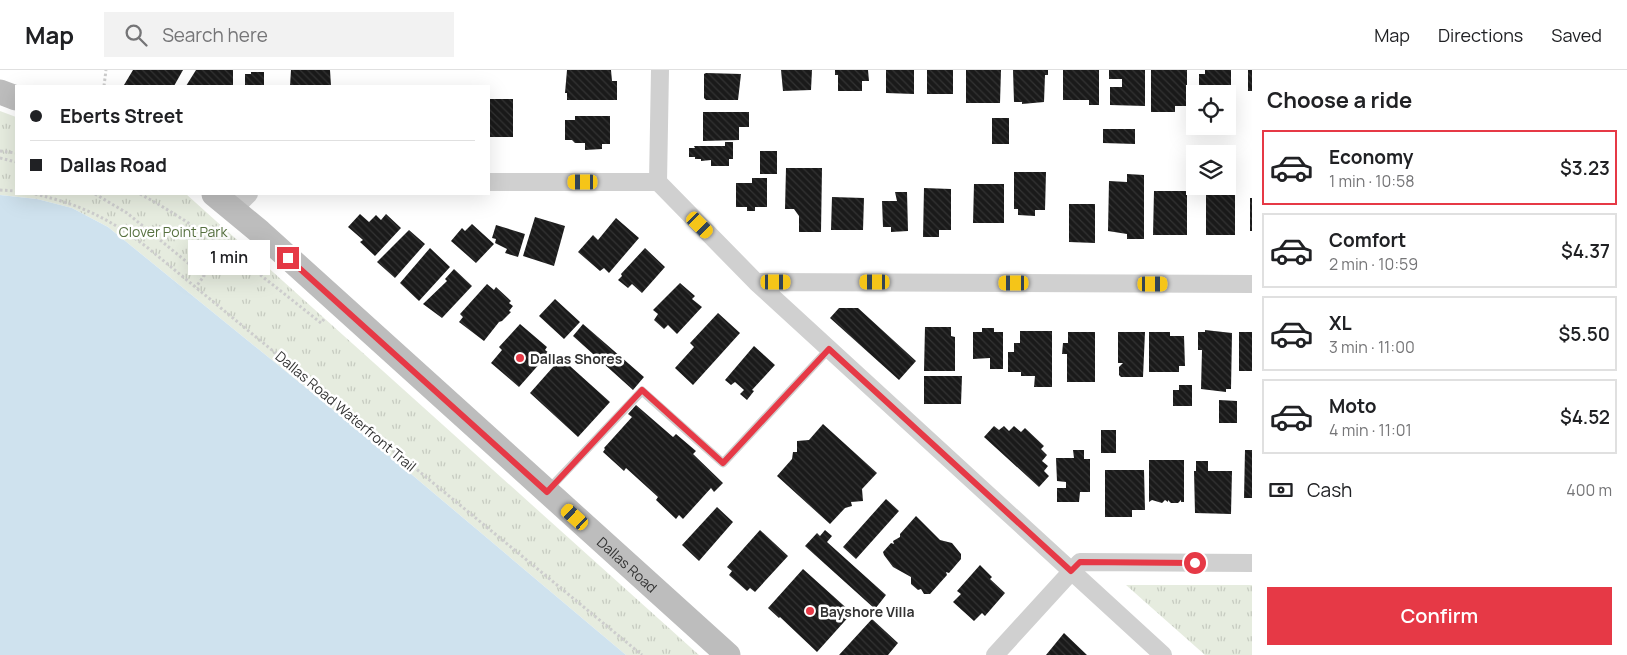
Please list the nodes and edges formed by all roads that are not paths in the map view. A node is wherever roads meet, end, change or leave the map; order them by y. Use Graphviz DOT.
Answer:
graph roads {
  1 [pos="660,70"];
  2 [pos="0,92"];
  3 [pos="15,98"];
  4 [pos="490,182"];
  5 [pos="658,182"];
  6 [pos="218,195"];
  7 [pos="242,202"];
  8 [pos="756,282"];
  9 [pos="1252,284"];
  10 [pos="829,349"];
  11 [pos="547,492"];
  12 [pos="1252,563"];
  13 [pos="1071,571"];
  14 [pos="728,655"];
  15 [pos="995,655"];
  16 [pos="1163,655"];
  1 -- 5 [label="street"];
  2 -- 3 [label="main road"];
  4 -- 5 [label="street"];
  5 -- 8 [label="street"];
  6 -- 7 [label="main road, Dallas Road"];
  7 -- 11 [label="main road, Dallas Road"];
  8 -- 9 [label="street"];
  8 -- 10 [label="street"];
  10 -- 11 [label="lane"];
  10 -- 13 [label="street"];
  11 -- 14 [label="main road, Dallas Road"];
  12 -- 13 [label="street"];
  13 -- 15 [label="street"];
  13 -- 16 [label="street"];
}
